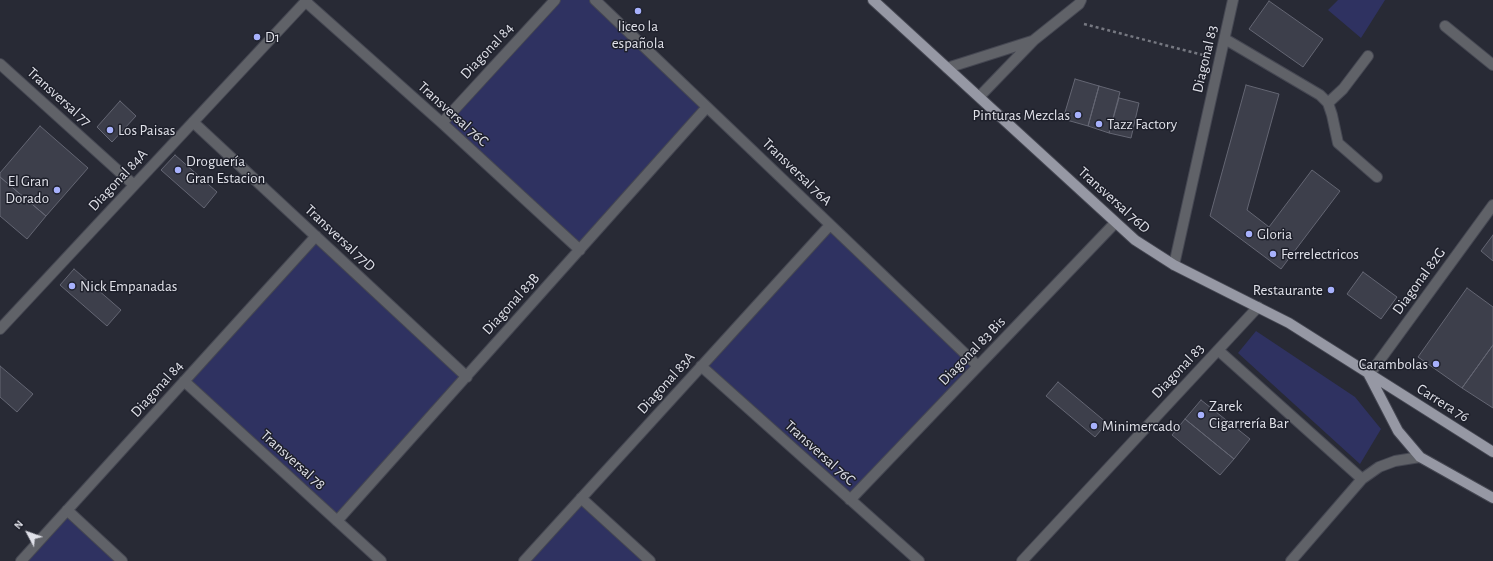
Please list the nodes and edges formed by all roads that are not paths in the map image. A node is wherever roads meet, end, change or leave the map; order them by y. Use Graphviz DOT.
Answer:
graph roads {
  1 [pos="554,0"];
  2 [pos="595,0"];
  3 [pos="873,0"];
  4 [pos="1082,0"];
  5 [pos="1233,0"];
  6 [pos="306,1"];
  7 [pos="1445,26"];
  8 [pos="1225,39"];
  9 [pos="1034,40"];
  10 [pos="1368,56"];
  11 [pos="0,64"];
  12 [pos="1493,65"];
  13 [pos="947,68"];
  14 [pos="979,97"];
  15 [pos="1328,103"];
  16 [pos="707,107"];
  17 [pos="193,122"];
  18 [pos="442,123"];
  19 [pos="1377,177"];
  20 [pos="134,185"];
  21 [pos="1493,206"];
  22 [pos="1114,222"];
  23 [pos="830,225"];
  24 [pos="316,236"];
  25 [pos="580,250"];
  26 [pos="1174,265"];
  27 [pos="1258,307"];
  28 [pos="0,329"];
  29 [pos="1218,350"];
  30 [pos="701,366"];
  31 [pos="978,366"];
  32 [pos="1369,375"];
  33 [pos="467,376"];
  34 [pos="184,381"];
  35 [pos="1493,452"];
  36 [pos="1420,457"];
  37 [pos="1362,479"];
  38 [pos="581,498"];
  39 [pos="1493,498"];
  40 [pos="850,500"];
  41 [pos="68,510"];
  42 [pos="337,521"];
  43 [pos="21,561"];
  44 [pos="122,561"];
  45 [pos="381,561"];
  46 [pos="524,561"];
  47 [pos="650,561"];
  48 [pos="919,561"];
  49 [pos="1022,561"];
  50 [pos="1291,561"];
  1 -- 18 [label="street, Diagonal 84"];
  2 -- 16 [label="street, Transversal 76A"];
  3 -- 13 [label="main road, Transversal 76D"];
  4 -- 9 [label="street"];
  5 -- 8 [label="street, Diagonal 83"];
  6 -- 17 [label="street, Diagonal 84A"];
  6 -- 18 [label="street, Transversal 76C"];
  7 -- 12 [label="street"];
  8 -- 15 [label="street"];
  8 -- 26 [label="street, Diagonal 83"];
  9 -- 13 [label="street"];
  9 -- 14 [label="street"];
  10 -- 15 [label="street"];
  11 -- 20 [label="street, Transversal 77"];
  13 -- 14 [label="main road, Transversal 76D"];
  14 -- 22 [label="main road, Transversal 76D"];
  15 -- 19 [label="street"];
  16 -- 23 [label="street, Transversal 76A"];
  16 -- 25 [label="street, Diagonal 83B"];
  17 -- 20 [label="street, Diagonal 84A"];
  17 -- 24 [label="street, Transversal 77D"];
  18 -- 25 [label="street, Transversal 76C"];
  20 -- 28 [label="street, Diagonal 84A"];
  21 -- 32 [label="street, Diagonal 82G"];
  22 -- 26 [label="main road, Transversal 76D"];
  22 -- 31 [label="street, Diagonal 83 Bis"];
  23 -- 30 [label="street, Diagonal 83A"];
  23 -- 31 [label="street, Transversal 76A"];
  24 -- 33 [label="street, Transversal 77D"];
  24 -- 34 [label="street, Diagonal 84"];
  25 -- 33 [label="street, Diagonal 83B"];
  26 -- 27 [label="main road, Transversal 76D"];
  27 -- 29 [label="street, Diagonal 83"];
  27 -- 32 [label="main road, Transversal 76D"];
  29 -- 37 [label="street"];
  29 -- 49 [label="street, Diagonal 83"];
  30 -- 38 [label="street, Diagonal 83A"];
  30 -- 40 [label="street, Transversal 76C"];
  31 -- 40 [label="street, Diagonal 83 Bis"];
  32 -- 35 [label="main road, Carrera 76"];
  32 -- 36 [label="main road"];
  33 -- 42 [label="street, Diagonal 83B"];
  34 -- 41 [label="street, Diagonal 84"];
  34 -- 42 [label="street, Transversal 78"];
  36 -- 37 [label="street"];
  36 -- 39 [label="main road"];
  37 -- 50 [label="street"];
  38 -- 46 [label="street, Diagonal 83A"];
  38 -- 47 [label="street"];
  40 -- 48 [label="street, Transversal 76C"];
  41 -- 43 [label="street, Diagonal 84"];
  41 -- 44 [label="street"];
  42 -- 45 [label="street, Transversal 78"];
}
